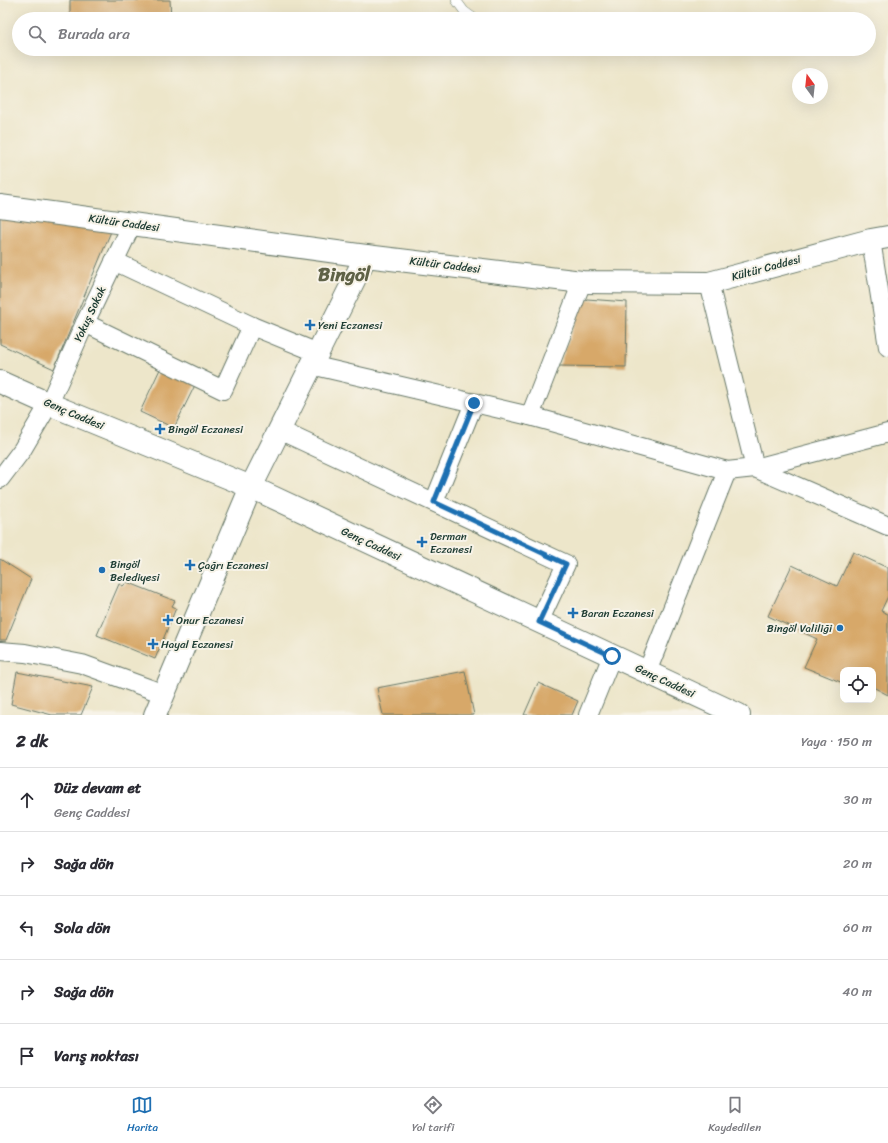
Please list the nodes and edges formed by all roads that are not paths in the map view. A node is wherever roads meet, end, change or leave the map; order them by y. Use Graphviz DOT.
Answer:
graph roads {
  1 [pos="456,0"];
  2 [pos="465,12"];
  3 [pos="0,206"];
  4 [pos="132,224"];
  5 [pos="880,239"];
  6 [pos="366,256"];
  7 [pos="114,261"];
  8 [pos="582,282"];
  9 [pos="709,283"];
  10 [pos="85,323"];
  11 [pos="252,326"];
  12 [pos="888,347"];
  13 [pos="314,359"];
  14 [pos="0,382"];
  15 [pos="474,403"];
  16 [pos="49,404"];
  17 [pos="530,416"];
  18 [pos="279,430"];
  19 [pos="888,433"];
  20 [pos="755,468"];
  21 [pos="728,471"];
  22 [pos="0,479"];
  23 [pos="251,487"];
  24 [pos="434,502"];
  25 [pos="888,526"];
  26 [pos="539,622"];
  27 [pos="0,651"];
  28 [pos="612,656"];
  29 [pos="647,672"];
  30 [pos="164,694"];
  31 [pos="155,715"];
  32 [pos="588,715"];
  33 [pos="739,715"];
  1 -- 2 [label="lane"];
  3 -- 4 [label="street, Kültür Caddesi"];
  4 -- 6 [label="street, Kültür Caddesi"];
  4 -- 7 [label="street, Yokuş Sokak"];
  5 -- 9 [label="street, Kültür Caddesi"];
  5 -- 12 [label="street"];
  6 -- 8 [label="street, Kültür Caddesi"];
  6 -- 13 [label="street"];
  7 -- 10 [label="street, Yokuş Sokak"];
  7 -- 11 [label="street"];
  8 -- 9 [label="street, Kültür Caddesi"];
  8 -- 17 [label="street"];
  9 -- 20 [label="street"];
  10 -- 11 [label="street"];
  10 -- 16 [label="street, Yokuş Sokak"];
  11 -- 13 [label="street"];
  13 -- 15 [label="street"];
  13 -- 18 [label="street"];
  14 -- 16 [label="street, Genç Caddesi"];
  15 -- 17 [label="street"];
  15 -- 24 [label="street"];
  16 -- 22 [label="street, Yokuş Sokak"];
  16 -- 23 [label="street, Genç Caddesi"];
  17 -- 21 [label="street"];
  18 -- 23 [label="street"];
  18 -- 24 [label="street"];
  19 -- 20 [label="street"];
  20 -- 21 [label="street"];
  20 -- 25 [label="street"];
  21 -- 29 [label="street"];
  23 -- 26 [label="street, Genç Caddesi"];
  23 -- 30 [label="street"];
  24 -- 26 [label="street"];
  26 -- 28 [label="street, Genç Caddesi"];
  27 -- 30 [label="street"];
  28 -- 29 [label="street, Genç Caddesi"];
  28 -- 32 [label="street"];
  29 -- 33 [label="street, Genç Caddesi"];
  30 -- 31 [label="street"];
}
